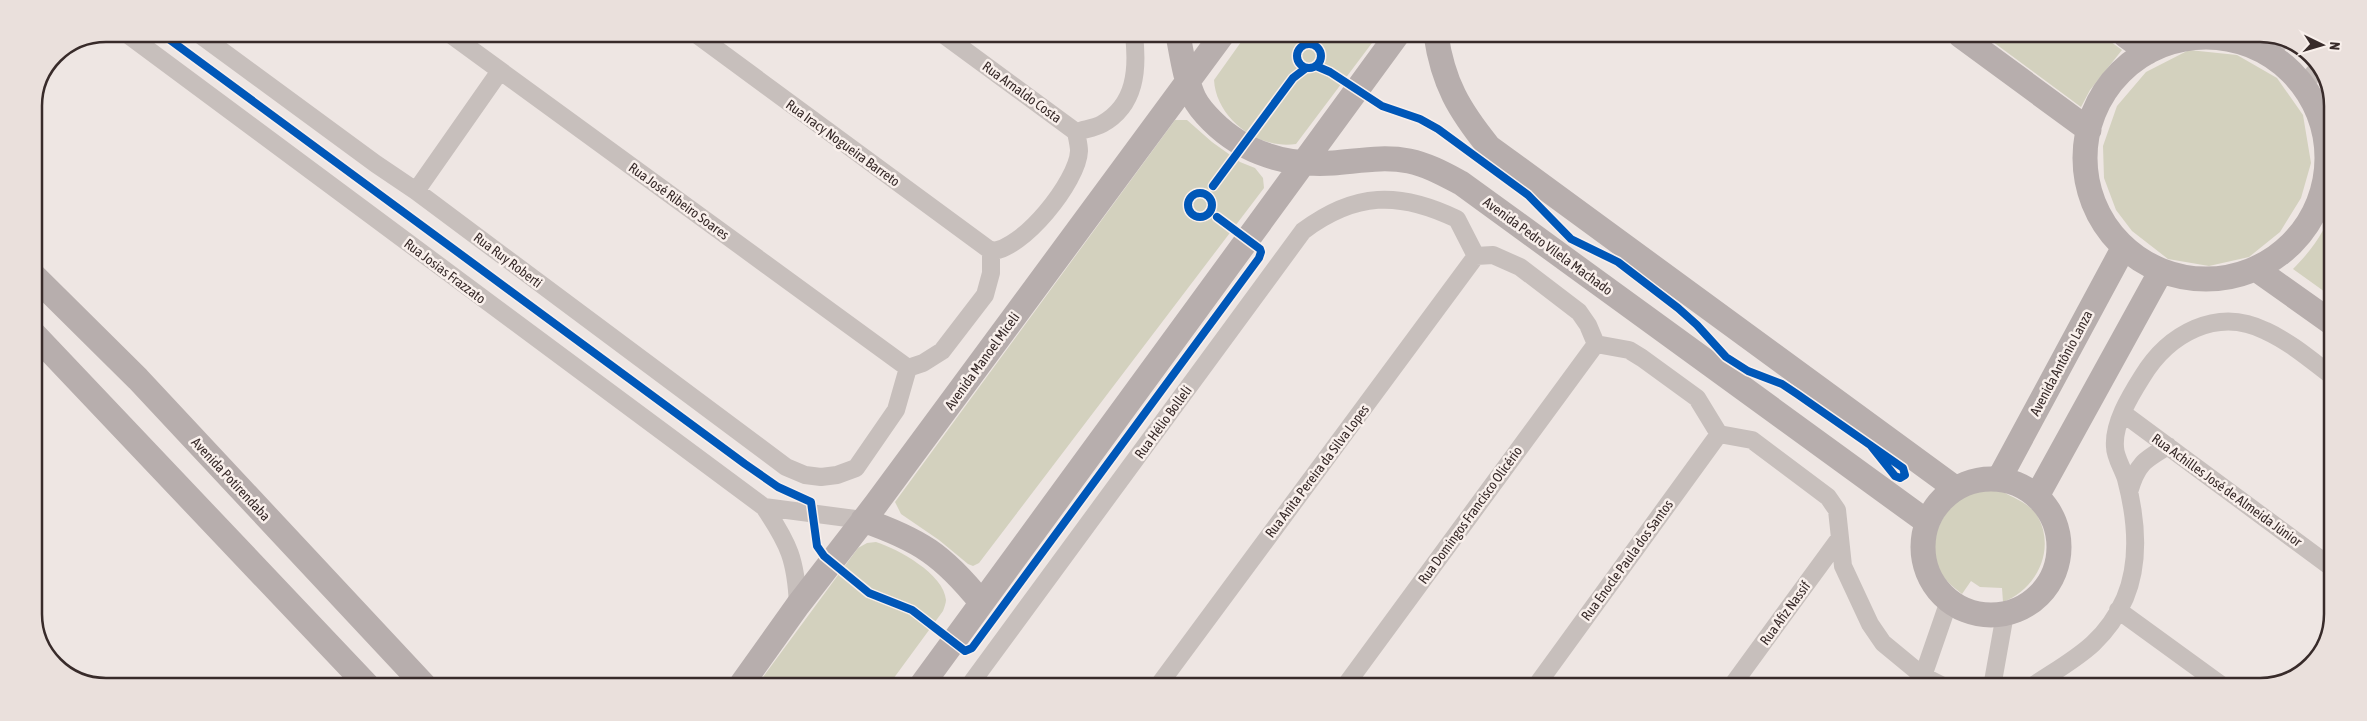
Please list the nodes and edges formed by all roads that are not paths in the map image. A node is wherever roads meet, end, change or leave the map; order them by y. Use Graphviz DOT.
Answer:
graph roads {
  1 [pos="138,42"];
  2 [pos="210,42"];
  3 [pos="461,42"];
  4 [pos="707,42"];
  5 [pos="954,42"];
  6 [pos="1134,42"];
  7 [pos="1180,42"];
  8 [pos="1217,42"];
  9 [pos="1393,42"];
  10 [pos="1438,42"];
  11 [pos="1969,42"];
  12 [pos="2134,42"];
  13 [pos="2175,42"];
  14 [pos="2240,42"];
  15 [pos="2276,47"];
  16 [pos="2148,52"];
  17 [pos="500,70"];
  18 [pos="2315,72"];
  19 [pos="1189,81"];
  20 [pos="2303,86"];
  21 [pos="2089,130"];
  22 [pos="2324,130"];
  23 [pos="1076,132"];
  24 [pos="1304,162"];
  25 [pos="416,191"];
  26 [pos="2324,191"];
  27 [pos="2124,247"];
  28 [pos="991,251"];
  29 [pos="1476,256"];
  30 [pos="2256,269"];
  31 [pos="2161,271"];
  32 [pos="43,285"];
  33 [pos="2324,317"];
  34 [pos="43,343"];
  35 [pos="1596,344"];
  36 [pos="908,368"];
  37 [pos="2324,370"];
  38 [pos="2124,414"];
  39 [pos="1718,434"];
  40 [pos="2168,446"];
  41 [pos="1998,478"];
  42 [pos="1955,488"];
  43 [pos="2129,492"];
  44 [pos="2037,496"];
  45 [pos="764,507"];
  46 [pos="863,520"];
  47 [pos="1927,522"];
  48 [pos="1839,540"];
  49 [pos="2324,562"];
  50 [pos="1949,601"];
  51 [pos="981,602"];
  52 [pos="798,605"];
  53 [pos="2118,610"];
  54 [pos="2005,614"];
  55 [pos="360,678"];
  56 [pos="417,678"];
  57 [pos="747,678"];
  58 [pos="927,678"];
  59 [pos="975,678"];
  60 [pos="1164,678"];
  61 [pos="1351,678"];
  62 [pos="1542,678"];
  63 [pos="1738,678"];
  64 [pos="1915,678"];
  65 [pos="1920,678"];
  66 [pos="1994,678"];
  67 [pos="2044,678"];
  68 [pos="2212,678"];
  1 -- 45 [label="street, Rua Josias Frazzato"];
  2 -- 25 [label="street, Rua Ruy Roberti"];
  3 -- 17 [label="street, Rua José Ribeiro Soares"];
  4 -- 28 [label="street, Rua Iracy Nogueira Barreto"];
  5 -- 23 [label="street, Rua Arnaldo Costa"];
  6 -- 23 [label="street"];
  7 -- 19 [label="street, Avenida Pedro Vilela Machado"];
  8 -- 19 [label="street, Avenida Manoel Miceli"];
  9 -- 24 [label="street"];
  10 -- 42 [label="street"];
  11 -- 21 [label="street"];
  12 -- 16 [label="street"];
  13 -- 16 [label="street"];
  14 -- 15 [label="street"];
  15 -- 20 [label="street"];
  16 -- 21 [label="street"];
  17 -- 25 [label="street"];
  17 -- 36 [label="street, Rua José Ribeiro Soares"];
  18 -- 20 [label="street"];
  19 -- 24 [label="street, Avenida Pedro Vilela Machado"];
  19 -- 46 [label="street, Avenida Manoel Miceli"];
  20 -- 22 [label="street"];
  21 -- 27 [label="street"];
  23 -- 28 [label="street"];
  24 -- 47 [label="street, Avenida Pedro Vilela Machado"];
  24 -- 51 [label="street"];
  25 -- 36 [label="street, Rua Ruy Roberti"];
  26 -- 30 [label="street"];
  27 -- 31 [label="street"];
  27 -- 41 [label="street, Avenida Antônio Lanza"];
  28 -- 36 [label="street"];
  29 -- 35 [label="street"];
  29 -- 59 [label="street, Rua Hélio Bolleli"];
  29 -- 60 [label="street, Rua Anita Pereira da Silva Lopes"];
  30 -- 31 [label="street"];
  30 -- 33 [label="street"];
  31 -- 44 [label="street"];
  32 -- 56 [label="street, Avenida Potirendaba"];
  34 -- 55 [label="street"];
  35 -- 39 [label="street"];
  35 -- 61 [label="street, Rua Domingos Francisco Olicério"];
  37 -- 38 [label="street"];
  38 -- 40 [label="street, Rua Achilles José de Almeida Júnior"];
  38 -- 43 [label="street"];
  39 -- 48 [label="street"];
  39 -- 62 [label="street, Rua Enocle Paula dos Santos"];
  40 -- 43 [label="street"];
  40 -- 49 [label="street, Rua Achilles José de Almeida Júnior"];
  41 -- 42 [label="street"];
  41 -- 44 [label="street"];
  42 -- 47 [label="street"];
  43 -- 53 [label="street"];
  44 -- 54 [label="street"];
  45 -- 46 [label="street, Rua Josias Frazzato"];
  45 -- 52 [label="street, Rua Josias Frazzato"];
  46 -- 51 [label="street"];
  46 -- 52 [label="street, Avenida Manoel Miceli"];
  47 -- 50 [label="street"];
  48 -- 63 [label="street, Rua Afiz Nassif"];
  48 -- 64 [label="street"];
  50 -- 54 [label="street"];
  50 -- 65 [label="street"];
  51 -- 58 [label="street"];
  52 -- 57 [label="street, Avenida Manoel Miceli"];
  53 -- 67 [label="street"];
  53 -- 68 [label="street"];
  54 -- 66 [label="street"];
}
